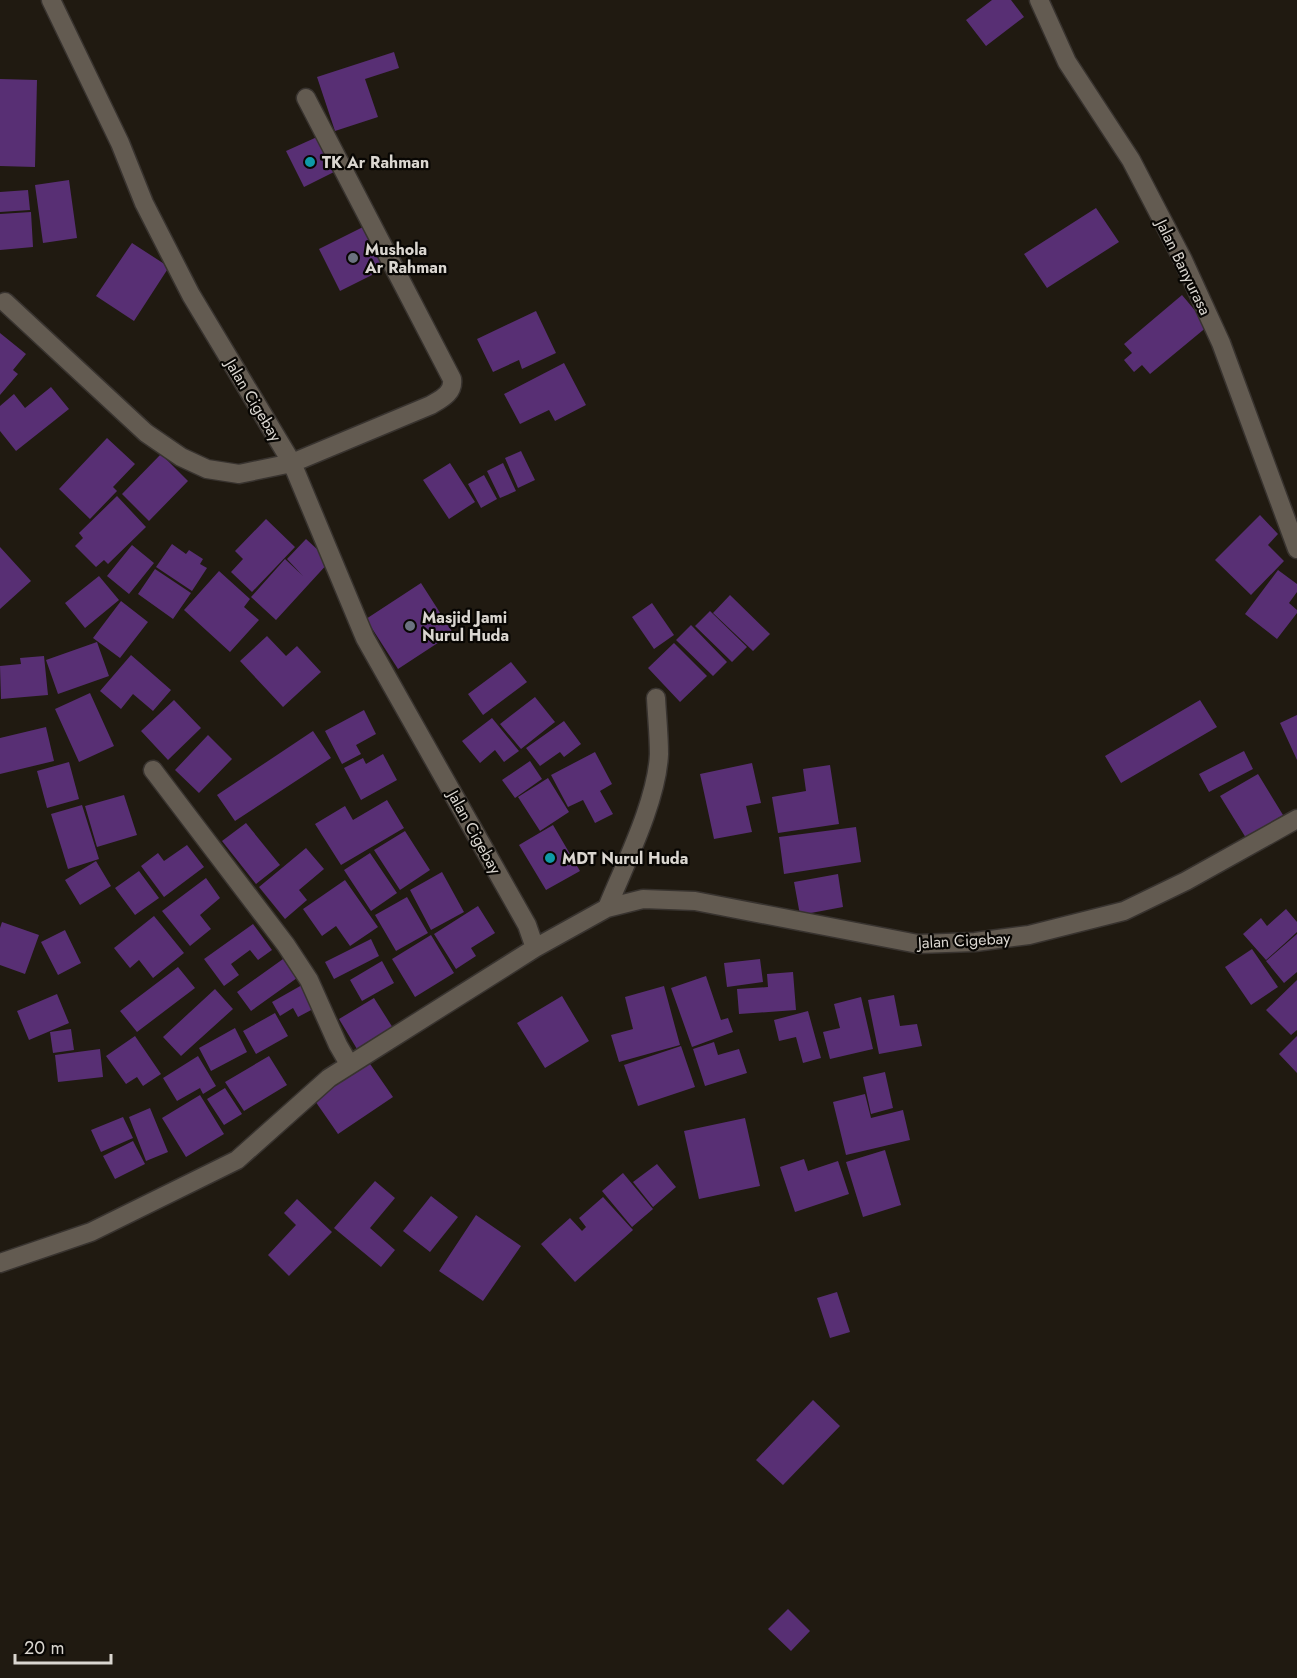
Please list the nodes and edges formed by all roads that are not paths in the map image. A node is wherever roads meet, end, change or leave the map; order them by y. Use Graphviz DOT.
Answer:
graph roads {
  1 [pos="51,0"];
  2 [pos="1039,0"];
  3 [pos="306,98"];
  4 [pos="5,302"];
  5 [pos="292,463"];
  6 [pos="1297,549"];
  7 [pos="656,698"];
  8 [pos="153,770"];
  9 [pos="1297,819"];
  10 [pos="607,908"];
  11 [pos="534,948"];
  12 [pos="349,1064"];
  13 [pos="0,1263"];
  1 -- 5 [label="street, Jalan Cigebay"];
  2 -- 6 [label="street, Jalan Banyurasa"];
  3 -- 5 [label="street"];
  4 -- 5 [label="street"];
  5 -- 11 [label="street, Jalan Cigebay"];
  7 -- 10 [label="street"];
  8 -- 12 [label="street"];
  9 -- 10 [label="street, Jalan Cigebay"];
  10 -- 11 [label="street, Jalan Cigebay"];
  11 -- 12 [label="street"];
  12 -- 13 [label="street"];
}
